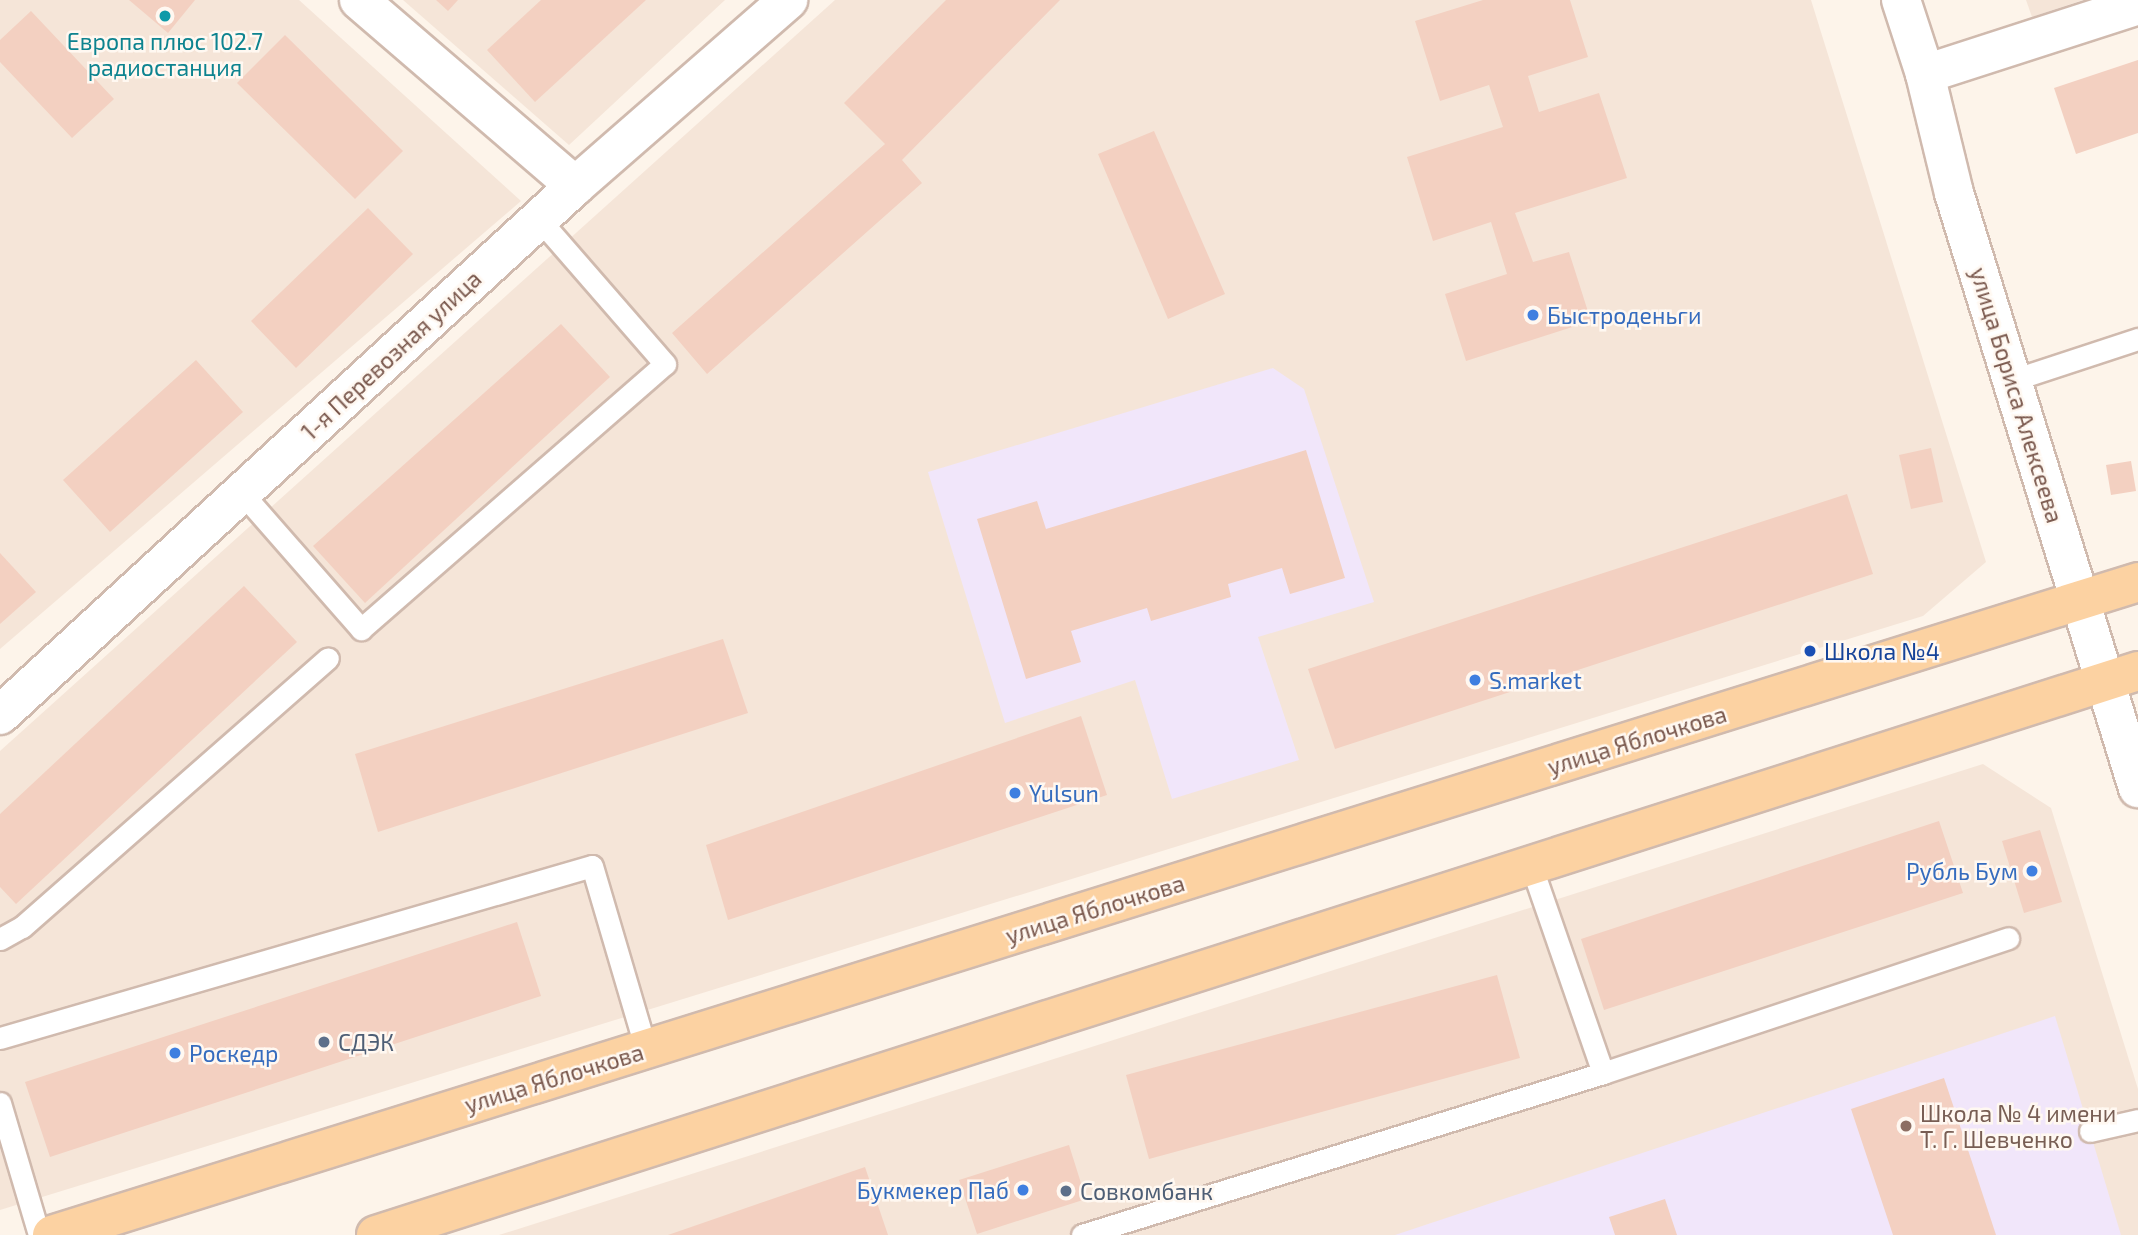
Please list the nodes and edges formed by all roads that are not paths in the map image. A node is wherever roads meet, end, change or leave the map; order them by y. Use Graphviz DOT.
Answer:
graph roads {
  1 [pos="359,0"];
  2 [pos="788,0"];
  3 [pos="1901,0"];
  4 [pos="2138,5"];
  5 [pos="1925,74"];
  6 [pos="575,186"];
  7 [pos="538,219"];
  8 [pos="2138,339"];
  9 [pos="2013,380"];
  10 [pos="242,493"];
  11 [pos="2138,582"];
  12 [pos="2081,600"];
  13 [pos="328,658"];
  14 [pos="2122,676"];
  15 [pos="0,715"];
  16 [pos="2138,788"];
  17 [pos="1531,865"];
  18 [pos="2008,938"];
  19 [pos="0,939"];
  20 [pos="0,1038"];
  21 [pos="646,1050"];
  22 [pos="1603,1073"];
  23 [pos="0,1103"];
  24 [pos="2138,1120"];
  25 [pos="2090,1131"];
  26 [pos="38,1235"];
  27 [pos="52,1235"];
  28 [pos="376,1235"];
  29 [pos="1082,1235"];
  1 -- 6 [label="main road"];
  2 -- 6 [label="main road, 1-я Перевозная улица"];
  3 -- 5 [label="main road, улица Бориса Алексеева"];
  4 -- 5 [label="main road"];
  5 -- 9 [label="main road, улица Бориса Алексеева"];
  6 -- 7 [label="main road, 1-я Перевозная улица"];
  7 -- 10 [label="main road, 1-я Перевозная улица"];
  7 -- 10 [label="lane"];
  8 -- 9 [label="lane"];
  9 -- 12 [label="main road, улица Бориса Алексеева"];
  10 -- 15 [label="main road, 1-я Перевозная улица"];
  11 -- 12 [label="main road, улица Яблочкова"];
  12 -- 14 [label="main road, улица Бориса Алексеева"];
  12 -- 21 [label="main road, улица Яблочкова"];
  13 -- 19 [label="lane"];
  14 -- 16 [label="main road, улица Бориса Алексеева"];
  14 -- 17 [label="main road"];
  17 -- 22 [label="lane"];
  17 -- 28 [label="main road"];
  18 -- 22 [label="lane"];
  20 -- 21 [label="lane"];
  21 -- 27 [label="main road, улица Яблочкова"];
  22 -- 29 [label="lane"];
  23 -- 26 [label="lane"];
  24 -- 25 [label="lane"];
}
